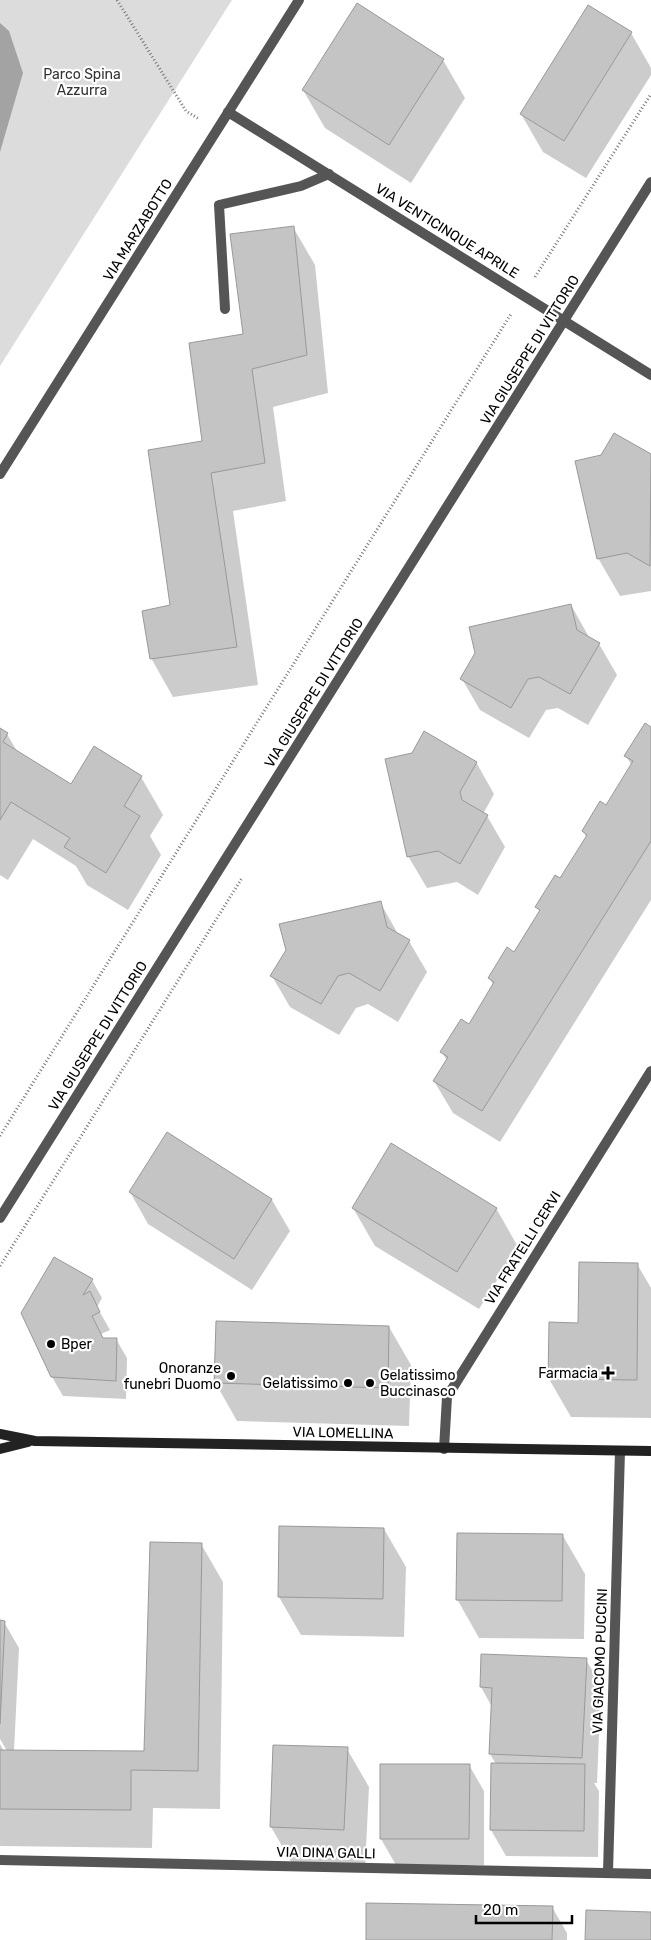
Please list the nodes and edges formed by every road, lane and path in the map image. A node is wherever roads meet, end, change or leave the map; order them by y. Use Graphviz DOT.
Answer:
graph roads {
  1 [pos="118,0"];
  2 [pos="298,0"];
  3 [pos="651,94"];
  4 [pos="228,112"];
  5 [pos="217,129"];
  6 [pos="329,174"];
  7 [pos="651,182"];
  8 [pos="523,295"];
  9 [pos="225,309"];
  10 [pos="565,320"];
  11 [pos="651,375"];
  12 [pos="0,474"];
  13 [pos="651,1071"];
  14 [pos="0,1136"];
  15 [pos="0,1218"];
  16 [pos="0,1434"];
  17 [pos="35,1441"];
  18 [pos="0,1449"];
  19 [pos="444,1449"];
  20 [pos="620,1451"];
  21 [pos="651,1451"];
  22 [pos="0,1860"];
  23 [pos="608,1872"];
  24 [pos="651,1874"];
  1 -- 5 [label="path"];
  2 -- 4 [label="street, VIA MARZABOTTO"];
  3 -- 8 [label="path"];
  4 -- 5 [label="street, VIA MARZABOTTO"];
  4 -- 6 [label="street, VIA VENTICINQUE APRILE"];
  5 -- 12 [label="street, VIA MARZABOTTO"];
  6 -- 8 [label="street, VIA VENTICINQUE APRILE"];
  6 -- 9 [label="street"];
  7 -- 10 [label="street, VIA GIUSEPPE DI VITTORIO"];
  8 -- 10 [label="street, VIA VENTICINQUE APRILE"];
  8 -- 14 [label="path"];
  10 -- 11 [label="street, VIA VENTICINQUE APRILE"];
  10 -- 15 [label="street, VIA GIUSEPPE DI VITTORIO"];
  13 -- 19 [label="street, VIA FRATELLI CERVI"];
  16 -- 17 [label="main road, VIA LOMELLINA"];
  17 -- 18 [label="main road, VIA LOMELLINA"];
  17 -- 19 [label="main road, VIA LOMELLINA"];
  19 -- 20 [label="main road, VIA LOMELLINA"];
  20 -- 21 [label="main road, VIA LOMELLINA"];
  20 -- 23 [label="street, VIA GIACOMO PUCCINI"];
  22 -- 23 [label="street, VIA DINA GALLI"];
  23 -- 24 [label="street, VIA DINA GALLI"];
}
